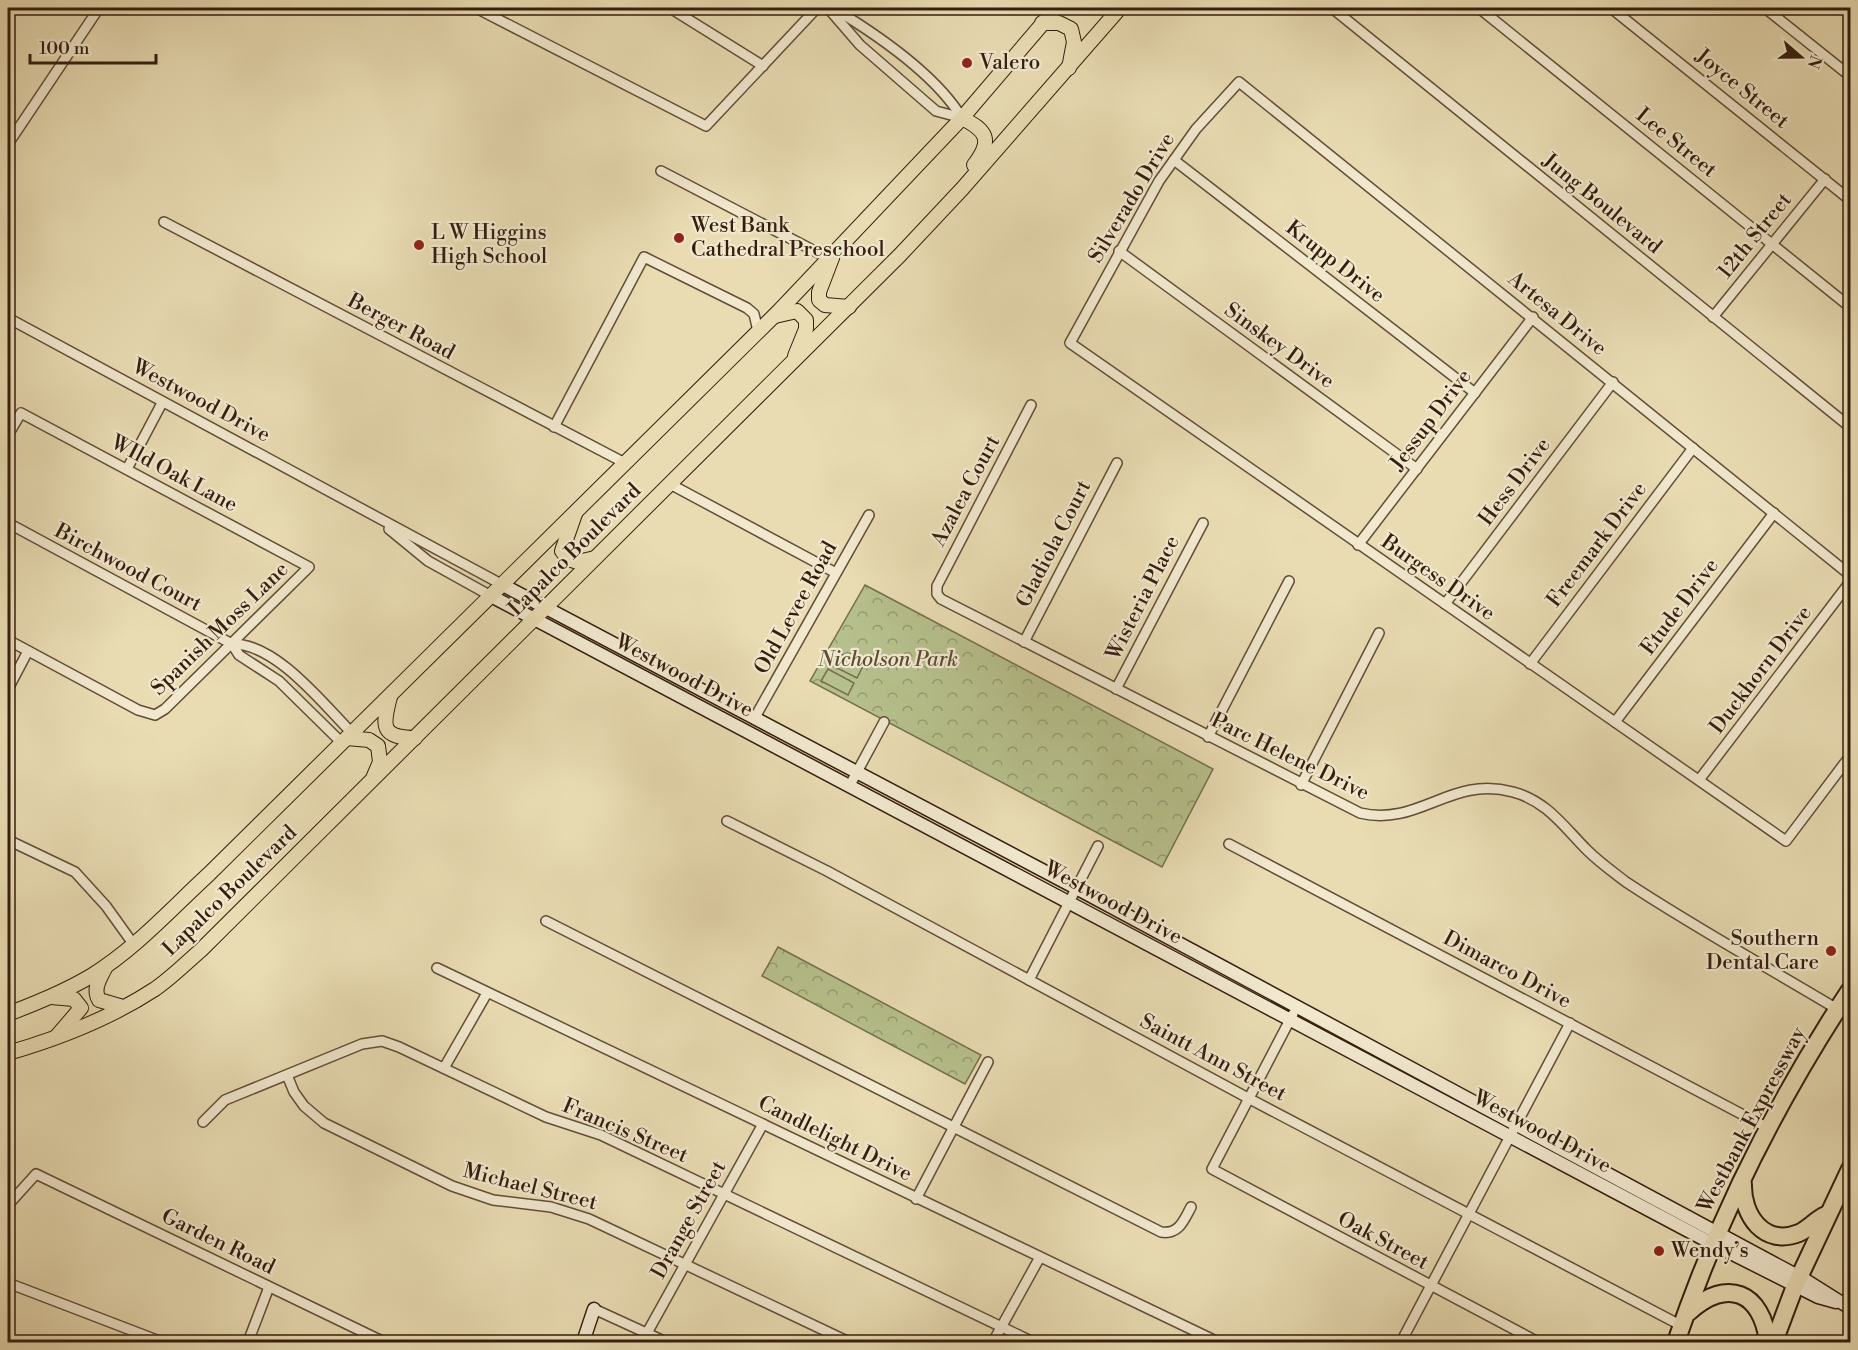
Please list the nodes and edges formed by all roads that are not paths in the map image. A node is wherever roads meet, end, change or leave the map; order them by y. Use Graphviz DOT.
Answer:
graph roads {
  1 [pos="99,8"];
  2 [pos="476,8"];
  3 [pos="670,8"];
  4 [pos="817,8"];
  5 [pos="828,8"];
  6 [pos="833,8"];
  7 [pos="1056,8"];
  8 [pos="1120,8"];
  9 [pos="1332,8"];
  10 [pos="1479,8"];
  11 [pos="1611,8"];
  12 [pos="1765,8"];
  13 [pos="1042,23"];
  14 [pos="763,66"];
  15 [pos="1069,68"];
  16 [pos="1851,76"];
  17 [pos="1239,82"];
  18 [pos="962,118"];
  19 [pos="8,144"];
  20 [pos="1174,160"];
  21 [pos="662,171"];
  22 [pos="1825,179"];
  23 [pos="1851,200"];
  24 [pos="939,213"];
  25 [pos="164,222"];
  26 [pos="1772,243"];
  27 [pos="1119,251"];
  28 [pos="831,254"];
  29 [pos="849,307"];
  30 [pos="1851,307"];
  31 [pos="1713,316"];
  32 [pos="1533,317"];
  33 [pos="8,318"];
  34 [pos="771,318"];
  35 [pos="758,331"];
  36 [pos="1070,343"];
  37 [pos="792,363"];
  38 [pos="1613,382"];
  39 [pos="1475,393"];
  40 [pos="162,403"];
  41 [pos="1031,405"];
  42 [pos="554,427"];
  43 [pos="1851,427"];
  44 [pos="8,435"];
  45 [pos="1693,448"];
  46 [pos="623,462"];
  47 [pos="1117,463"];
  48 [pos="127,469"];
  49 [pos="1417,469"];
  50 [pos="670,484"];
  51 [pos="579,507"];
  52 [pos="1774,513"];
  53 [pos="869,515"];
  54 [pos="376,518"];
  55 [pos="8,523"];
  56 [pos="1203,523"];
  57 [pos="1358,545"];
  58 [pos="596,558"];
  59 [pos="309,567"];
  60 [pos="836,573"];
  61 [pos="1851,575"];
  62 [pos="1289,581"];
  63 [pos="1851,582"];
  64 [pos="501,584"];
  65 [pos="937,594"];
  66 [pos="491,596"];
  67 [pos="1444,604"];
  68 [pos="547,607"];
  69 [pos="536,620"];
  70 [pos="1379,633"];
  71 [pos="8,640"];
  72 [pos="1024,642"];
  73 [pos="232,644"];
  74 [pos="28,651"];
  75 [pos="1530,664"];
  76 [pos="8,688"];
  77 [pos="1116,689"];
  78 [pos="391,695"];
  79 [pos="754,719"];
  80 [pos="885,722"];
  81 [pos="1615,722"];
  82 [pos="1208,737"];
  83 [pos="347,738"];
  84 [pos="415,738"];
  85 [pos="1851,756"];
  86 [pos="857,771"];
  87 [pos="372,780"];
  88 [pos="1699,780"];
  89 [pos="1301,784"];
  90 [pos="850,785"];
  91 [pos="727,821"];
  92 [pos="8,840"];
  93 [pos="1229,844"];
  94 [pos="1098,846"];
  95 [pos="1078,889"];
  96 [pos="1070,903"];
  97 [pos="546,921"];
  98 [pos="134,945"];
  99 [pos="107,964"];
  100 [pos="437,968"];
  101 [pos="1029,980"];
  102 [pos="1851,990"];
  103 [pos="487,993"];
  104 [pos="51,996"];
  105 [pos="1298,1006"];
  106 [pos="123,1007"];
  107 [pos="1838,1009"];
  108 [pos="8,1014"];
  109 [pos="1290,1019"];
  110 [pos="1570,1023"];
  111 [pos="54,1039"];
  112 [pos="8,1053"];
  113 [pos="988,1062"];
  114 [pos="444,1068"];
  115 [pos="287,1074"];
  116 [pos="1248,1098"];
  117 [pos="203,1122"];
  118 [pos="1517,1123"];
  119 [pos="763,1124"];
  120 [pos="953,1125"];
  121 [pos="1768,1128"];
  122 [pos="1510,1136"];
  123 [pos="1851,1170"];
  124 [pos="1744,1177"];
  125 [pos="724,1195"];
  126 [pos="916,1199"];
  127 [pos="8,1205"];
  128 [pos="1191,1207"];
  129 [pos="1827,1214"];
  130 [pos="1469,1215"];
  131 [pos="1716,1238"];
  132 [pos="1040,1257"];
  133 [pos="685,1264"];
  134 [pos="1797,1281"];
  135 [pos="8,1283"];
  136 [pos="269,1287"];
  137 [pos="1432,1287"];
  138 [pos="1847,1306"];
  139 [pos="594,1309"];
  140 [pos="1684,1320"];
  141 [pos="1001,1327"];
  142 [pos="647,1333"];
  143 [pos="162,1342"];
  144 [pos="248,1342"];
  145 [pos="384,1342"];
  146 [pos="583,1342"];
  147 [pos="666,1342"];
  148 [pos="849,1342"];
  149 [pos="993,1342"];
  150 [pos="1033,1342"];
  151 [pos="1218,1342"];
  152 [pos="1401,1342"];
  153 [pos="1538,1342"];
  154 [pos="1676,1342"];
  155 [pos="1768,1342"];
  156 [pos="1774,1342"];
  1 -- 19 [label="street"];
  2 -- 14 [label="street"];
  3 -- 14 [label="street"];
  4 -- 14 [label="street"];
  5 -- 18 [label="street"];
  6 -- 18 [label="street"];
  7 -- 13 [label="main road, Lapalco Boulevard"];
  8 -- 15 [label="main road, Lapalco Boulevard"];
  9 -- 31 [label="street, Jung Boulevard"];
  10 -- 26 [label="street, Lee Street"];
  11 -- 22 [label="street, Joyce Street"];
  12 -- 16 [label="street"];
  13 -- 15 [label="main road"];
  13 -- 18 [label="main road, Lapalco Boulevard"];
  15 -- 24 [label="main road, Lapalco Boulevard"];
  17 -- 20 [label="street, Silverado Drive"];
  17 -- 32 [label="street, Artesa Drive"];
  18 -- 24 [label="main road"];
  18 -- 28 [label="main road, Lapalco Boulevard"];
  20 -- 27 [label="street, Silverado Drive"];
  20 -- 39 [label="street, Krupp Drive"];
  21 -- 28 [label="street"];
  22 -- 23 [label="street, Joyce Street"];
  22 -- 26 [label="street, 12th Street"];
  24 -- 29 [label="main road, Lapalco Boulevard"];
  25 -- 42 [label="street, Berger Road"];
  26 -- 30 [label="street, Lee Street"];
  26 -- 31 [label="street, 12th Street"];
  27 -- 36 [label="street, Silverado Drive"];
  27 -- 49 [label="street, Sinskey Drive"];
  28 -- 29 [label="main road"];
  28 -- 34 [label="main road, Lapalco Boulevard"];
  29 -- 37 [label="main road, Lapalco Boulevard"];
  31 -- 43 [label="street, Jung Boulevard"];
  32 -- 38 [label="street, Artesa Drive"];
  32 -- 39 [label="street, Jessup Drive"];
  33 -- 40 [label="street, Westwood Drive"];
  34 -- 35 [label="main road, Lapalco Boulevard"];
  34 -- 37 [label="main road"];
  35 -- 42 [label="street"];
  35 -- 46 [label="main road, Lapalco Boulevard"];
  36 -- 57 [label="street, Burgess Drive"];
  37 -- 50 [label="main road, Lapalco Boulevard"];
  38 -- 45 [label="street, Artesa Drive"];
  38 -- 67 [label="street, Hess Drive"];
  39 -- 49 [label="street, Jessup Drive"];
  40 -- 48 [label="street"];
  40 -- 54 [label="street, Westwood Drive"];
  41 -- 65 [label="street, Azalea Court"];
  42 -- 46 [label="street, Berger Road"];
  44 -- 48 [label="street, WIld Oak Lane"];
  45 -- 52 [label="street, Artesa Drive"];
  45 -- 75 [label="street, Freemark Drive"];
  46 -- 51 [label="main road, Lapalco Boulevard"];
  47 -- 72 [label="street, Gladiola Court"];
  48 -- 59 [label="street, WIld Oak Lane"];
  49 -- 57 [label="street, Jessup Drive"];
  50 -- 58 [label="main road, Lapalco Boulevard"];
  50 -- 60 [label="street"];
  51 -- 58 [label="main road"];
  51 -- 64 [label="main road, Lapalco Boulevard"];
  52 -- 61 [label="street, Artesa Drive"];
  52 -- 81 [label="street, Etude Drive"];
  53 -- 60 [label="street, Old Levee Road"];
  54 -- 64 [label="street, Westwood Drive"];
  54 -- 66 [label="street, Westwood Drive"];
  55 -- 73 [label="street, Birchwood Court"];
  56 -- 77 [label="street, Wisteria Place"];
  57 -- 67 [label="street, Burgess Drive"];
  58 -- 68 [label="main road, Lapalco Boulevard"];
  59 -- 73 [label="street, Spanish Moss Lane"];
  60 -- 79 [label="street, Old Levee Road"];
  62 -- 82 [label="street"];
  63 -- 88 [label="street, Duckhorn Drive"];
  64 -- 66 [label="main road, Lapalco Boulevard"];
  64 -- 68 [label="street, Westwood Drive"];
  65 -- 72 [label="street, Parc Helene Drive"];
  66 -- 69 [label="street, Westwood Drive"];
  66 -- 78 [label="main road, Lapalco Boulevard"];
  67 -- 75 [label="street, Burgess Drive"];
  68 -- 69 [label="main road, Lapalco Boulevard"];
  68 -- 79 [label="street, Westwood Drive"];
  69 -- 84 [label="main road, Lapalco Boulevard"];
  69 -- 90 [label="street, Westwood Drive"];
  70 -- 89 [label="street"];
  71 -- 74 [label="street"];
  72 -- 77 [label="street, Parc Helene Drive"];
  73 -- 74 [label="street, Spanish Moss Lane"];
  73 -- 83 [label="street"];
  73 -- 83 [label="street"];
  74 -- 76 [label="street"];
  75 -- 81 [label="street, Burgess Drive"];
  77 -- 82 [label="street, Parc Helene Drive"];
  78 -- 83 [label="main road, Lapalco Boulevard"];
  78 -- 84 [label="main road"];
  79 -- 86 [label="street, Westwood Drive"];
  80 -- 86 [label="street"];
  81 -- 88 [label="street, Burgess Drive"];
  82 -- 89 [label="street, Parc Helene Drive"];
  83 -- 87 [label="main road"];
  83 -- 98 [label="main road, Lapalco Boulevard"];
  84 -- 87 [label="main road, Lapalco Boulevard"];
  85 -- 88 [label="street, Burgess Drive"];
  86 -- 90 [label="street"];
  86 -- 95 [label="street, Westwood Drive"];
  87 -- 106 [label="main road, Lapalco Boulevard"];
  89 -- 107 [label="street, Parc Helene Drive"];
  90 -- 96 [label="street, Westwood Drive"];
  91 -- 101 [label="street, Saintt Ann Street"];
  92 -- 98 [label="street"];
  93 -- 110 [label="street, Dimarco Drive"];
  94 -- 95 [label="street"];
  95 -- 96 [label="street"];
  95 -- 105 [label="street, Westwood Drive"];
  96 -- 101 [label="street"];
  96 -- 109 [label="street, Westwood Drive"];
  97 -- 120 [label="street"];
  98 -- 99 [label="main road, Lapalco Boulevard"];
  99 -- 104 [label="main road, Lapalco Boulevard"];
  99 -- 106 [label="main road"];
  100 -- 103 [label="street, Candlelight Drive"];
  101 -- 116 [label="street, Saintt Ann Street"];
  102 -- 107 [label="highway, Westbank Expressway"];
  103 -- 114 [label="street"];
  103 -- 119 [label="street, Candlelight Drive"];
  104 -- 108 [label="main road, Lapalco Boulevard"];
  104 -- 111 [label="main road"];
  105 -- 109 [label="street"];
  105 -- 118 [label="street, Westwood Drive"];
  106 -- 111 [label="main road, Lapalco Boulevard"];
  107 -- 121 [label="highway, Westbank Expressway"];
  109 -- 116 [label="street"];
  109 -- 122 [label="street, Westwood Drive"];
  110 -- 118 [label="street"];
  110 -- 121 [label="street, Dimarco Drive"];
  111 -- 112 [label="main road, Lapalco Boulevard"];
  113 -- 120 [label="street"];
  114 -- 115 [label="street, Francis Street"];
  114 -- 125 [label="street, Francis Street"];
  115 -- 117 [label="street, Francis Street"];
  115 -- 133 [label="street, Michael Street"];
  116 -- 130 [label="street, Saintt Ann Street"];
  116 -- 137 [label="street, Oak Street"];
  118 -- 122 [label="street"];
  118 -- 131 [label="street, Westwood Drive"];
  119 -- 125 [label="street, Drange Street"];
  119 -- 126 [label="street, Candlelight Drive"];
  120 -- 126 [label="street"];
  120 -- 128 [label="street"];
  121 -- 124 [label="highway, Westbank Expressway"];
  122 -- 130 [label="street"];
  122 -- 131 [label="street, Westwood Drive"];
  123 -- 129 [label="highway"];
  124 -- 129 [label="highway"];
  124 -- 131 [label="highway, Westbank Expressway"];
  125 -- 133 [label="street, Drange Street"];
  125 -- 141 [label="street, Francis Street"];
  126 -- 132 [label="street, Candlelight Drive"];
  127 -- 136 [label="street, Garden Road"];
  129 -- 134 [label="highway"];
  130 -- 137 [label="street"];
  130 -- 140 [label="street, Saintt Ann Street"];
  131 -- 134 [label="street, Westwood Drive"];
  131 -- 140 [label="highway, Westbank Expressway"];
  132 -- 141 [label="street"];
  132 -- 151 [label="street, Candlelight Drive"];
  133 -- 142 [label="street, Drange Street"];
  133 -- 148 [label="street, Michael Street"];
  134 -- 138 [label="street, Westwood Drive"];
  134 -- 156 [label="highway"];
  135 -- 143 [label="street"];
  136 -- 144 [label="street"];
  136 -- 145 [label="street, Garden Road"];
  137 -- 152 [label="street"];
  137 -- 153 [label="street, Oak Street"];
  139 -- 142 [label="street"];
  139 -- 146 [label="street"];
  140 -- 154 [label="highway, Westbank Expressway"];
  140 -- 155 [label="highway"];
  141 -- 149 [label="street"];
  141 -- 150 [label="street, Francis Street"];
  142 -- 147 [label="street"];
}
